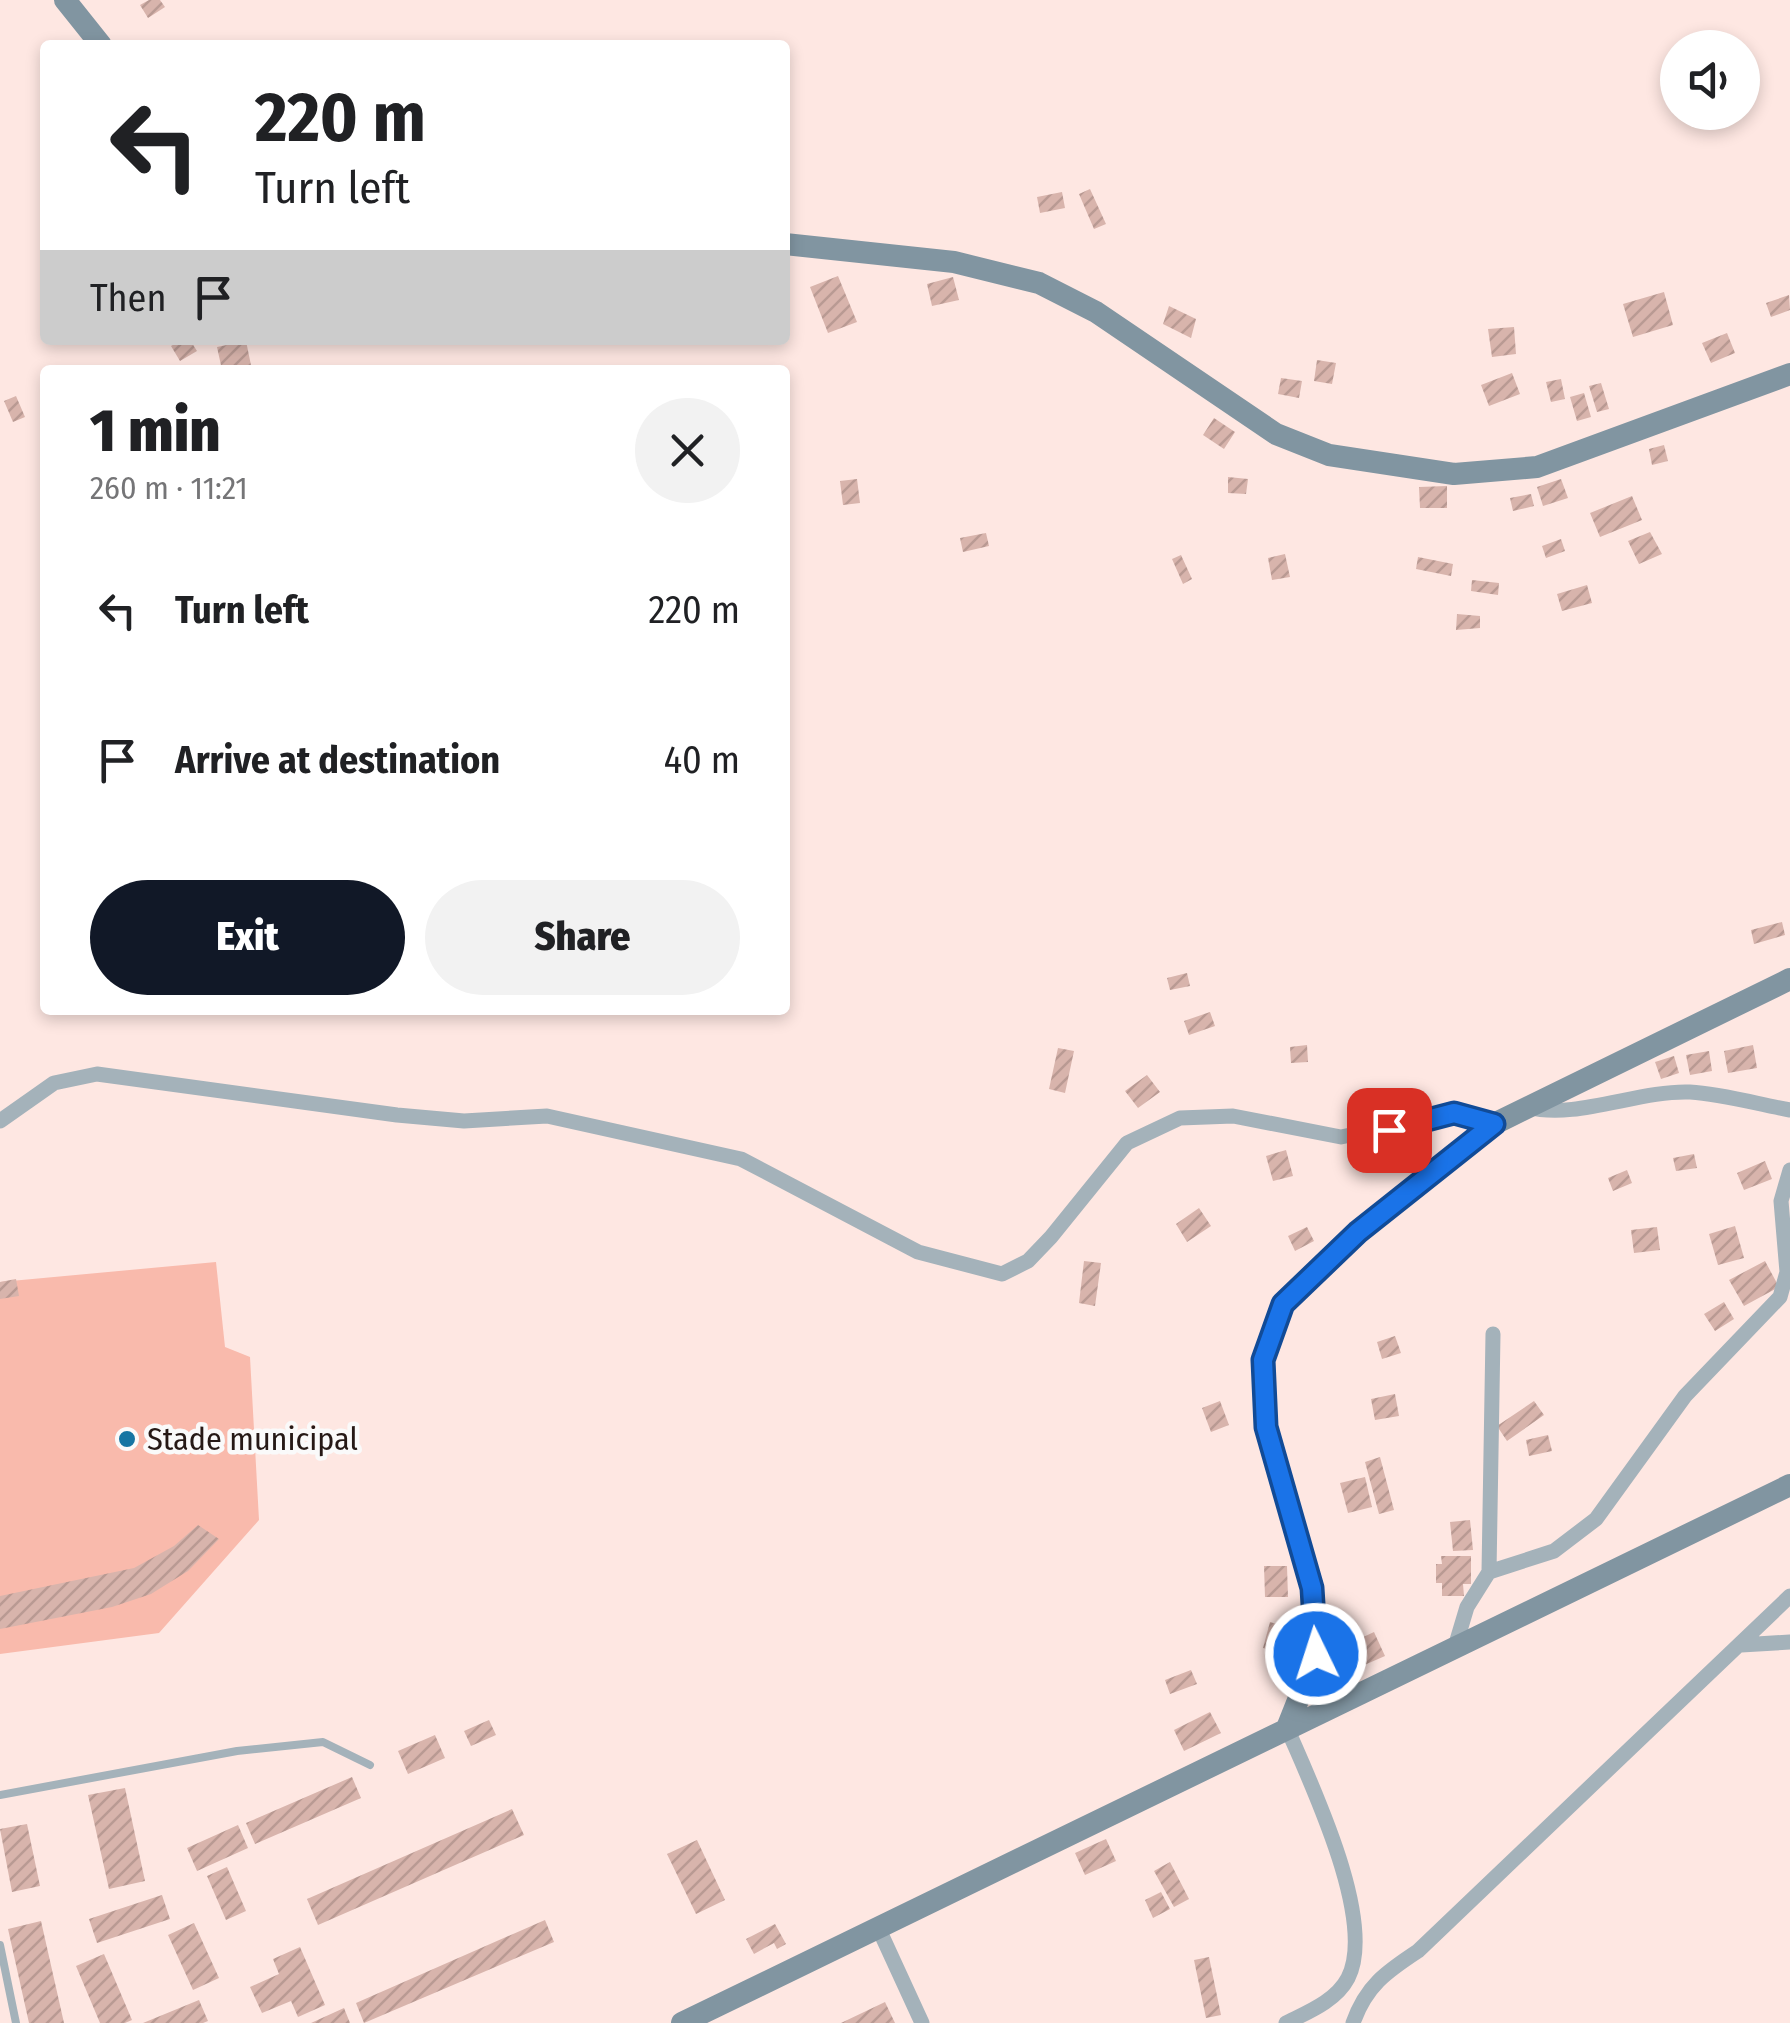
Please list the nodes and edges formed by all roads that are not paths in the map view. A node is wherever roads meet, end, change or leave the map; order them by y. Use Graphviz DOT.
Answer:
graph roads {
  1 [pos="65,0"];
  2 [pos="98,40"];
  3 [pos="790,245"];
  4 [pos="1790,374"];
  5 [pos="1790,979"];
  6 [pos="1526,1107"];
  7 [pos="1790,1110"];
  8 [pos="0,1121"];
  9 [pos="1494,1124"];
  10 [pos="1790,1170"];
  11 [pos="1493,1334"];
  12 [pos="1790,1485"];
  13 [pos="1489,1572"];
  14 [pos="1790,1596"];
  15 [pos="1790,1642"];
  16 [pos="1741,1644"];
  17 [pos="1454,1647"];
  18 [pos="1287,1728"];
  19 [pos="370,1765"];
  20 [pos="0,1795"];
  21 [pos="878,1924"];
  22 [pos="0,1945"];
  23 [pos="1346,1982"];
  24 [pos="1363,1994"];
  25 [pos="16,2023"];
  26 [pos="682,2023"];
  27 [pos="922,2023"];
  28 [pos="1286,2023"];
  29 [pos="1353,2023"];
  1 -- 2 [label="street"];
  3 -- 4 [label="street"];
  5 -- 6 [label="street"];
  6 -- 7 [label="street"];
  6 -- 9 [label="street"];
  8 -- 9 [label="street"];
  9 -- 18 [label="street"];
  10 -- 13 [label="street"];
  11 -- 13 [label="street"];
  12 -- 17 [label="street"];
  13 -- 17 [label="street"];
  14 -- 16 [label="street"];
  15 -- 16 [label="street"];
  16 -- 24 [label="street"];
  17 -- 18 [label="street"];
  18 -- 21 [label="street"];
  18 -- 23 [label="street"];
  19 -- 20 [label="lane"];
  21 -- 26 [label="street"];
  21 -- 27 [label="street"];
  22 -- 25 [label="lane"];
  23 -- 24 [label="street"];
  23 -- 28 [label="street"];
  24 -- 29 [label="street"];
}
